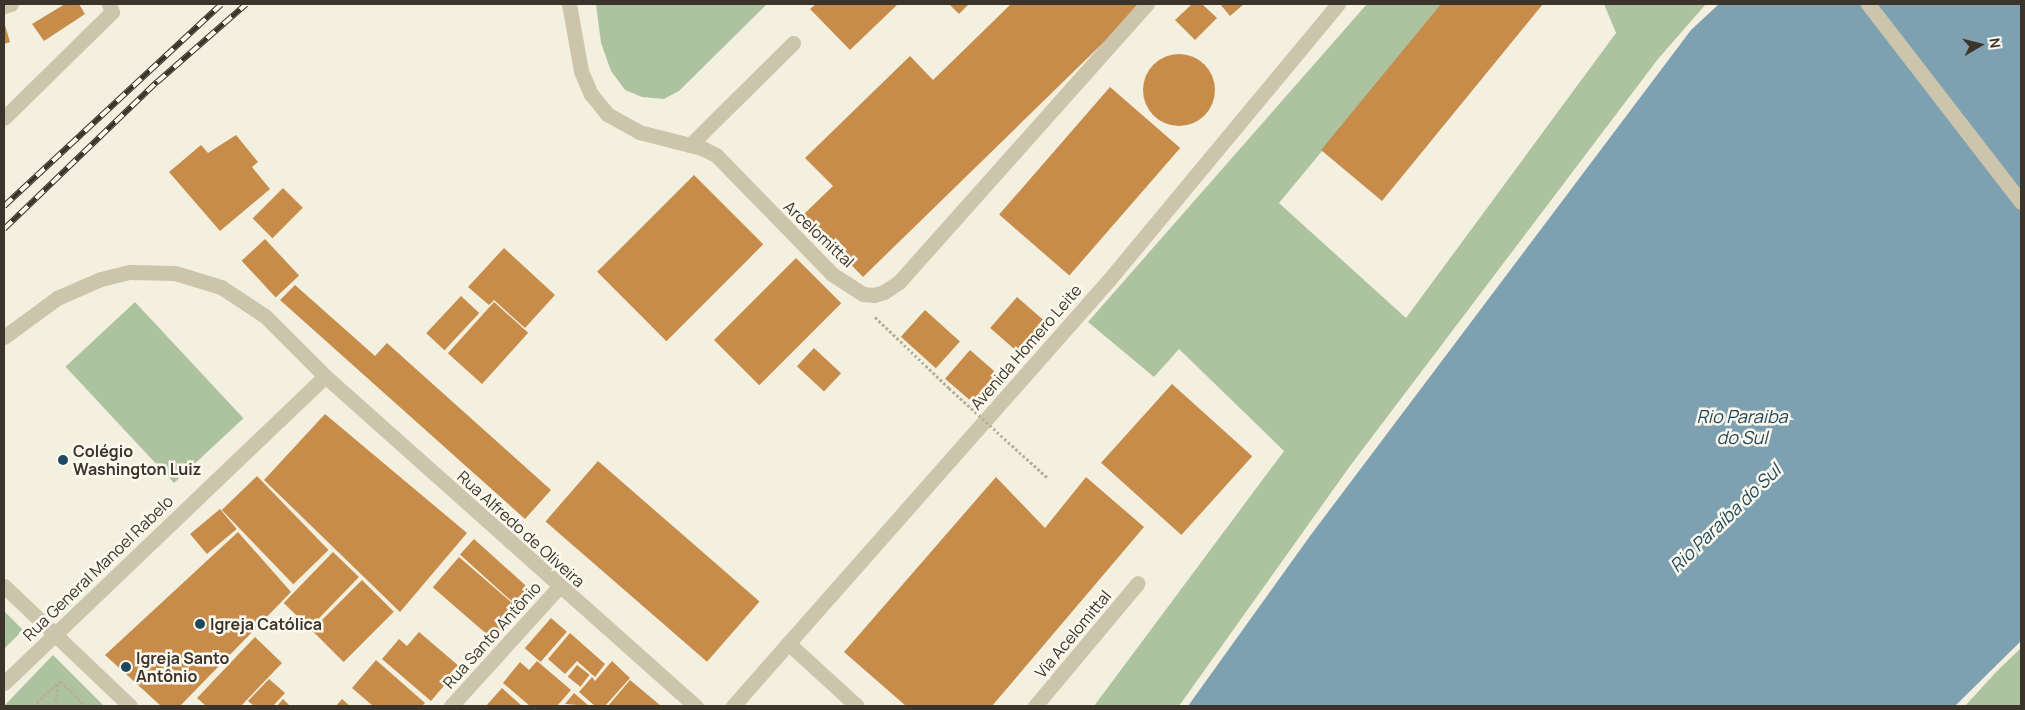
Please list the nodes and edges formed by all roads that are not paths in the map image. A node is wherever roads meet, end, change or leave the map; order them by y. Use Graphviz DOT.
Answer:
graph roads {
  1 [pos="11,4"];
  2 [pos="109,4"];
  3 [pos="569,4"];
  4 [pos="1147,4"];
  5 [pos="1338,4"];
  6 [pos="1868,4"];
  7 [pos="4,6"];
  8 [pos="792,43"];
  9 [pos="4,118"];
  10 [pos="690,145"];
  11 [pos="2021,202"];
  12 [pos="4,337"];
  13 [pos="323,374"];
  14 [pos="1138,583"];
  15 [pos="4,586"];
  16 [pos="559,587"];
  17 [pos="53,635"];
  18 [pos="788,643"];
  19 [pos="4,683"];
  20 [pos="130,706"];
  21 [pos="451,706"];
  22 [pos="696,706"];
  23 [pos="733,706"];
  24 [pos="857,706"];
  25 [pos="1035,706"];
  1 -- 7 [label="street"];
  2 -- 9 [label="street"];
  3 -- 10 [label="street, Arcelomittal"];
  4 -- 10 [label="street, Arcelomittal"];
  5 -- 18 [label="street, Avenida Homero Leite"];
  6 -- 11 [label="street"];
  8 -- 10 [label="street"];
  12 -- 13 [label="street, Rua Alfredo de Oliveira"];
  13 -- 16 [label="street, Rua Alfredo de Oliveira"];
  13 -- 17 [label="street, Rua General Manoel Rabelo"];
  14 -- 25 [label="street, Via Acelomittal"];
  15 -- 17 [label="street"];
  16 -- 21 [label="street, Rua Santo Antônio"];
  16 -- 22 [label="street, Rua Alfredo de Oliveira"];
  17 -- 19 [label="street, Rua General Manoel Rabelo"];
  17 -- 20 [label="street"];
  18 -- 23 [label="street, Avenida Homero Leite"];
  18 -- 24 [label="street"];
}
